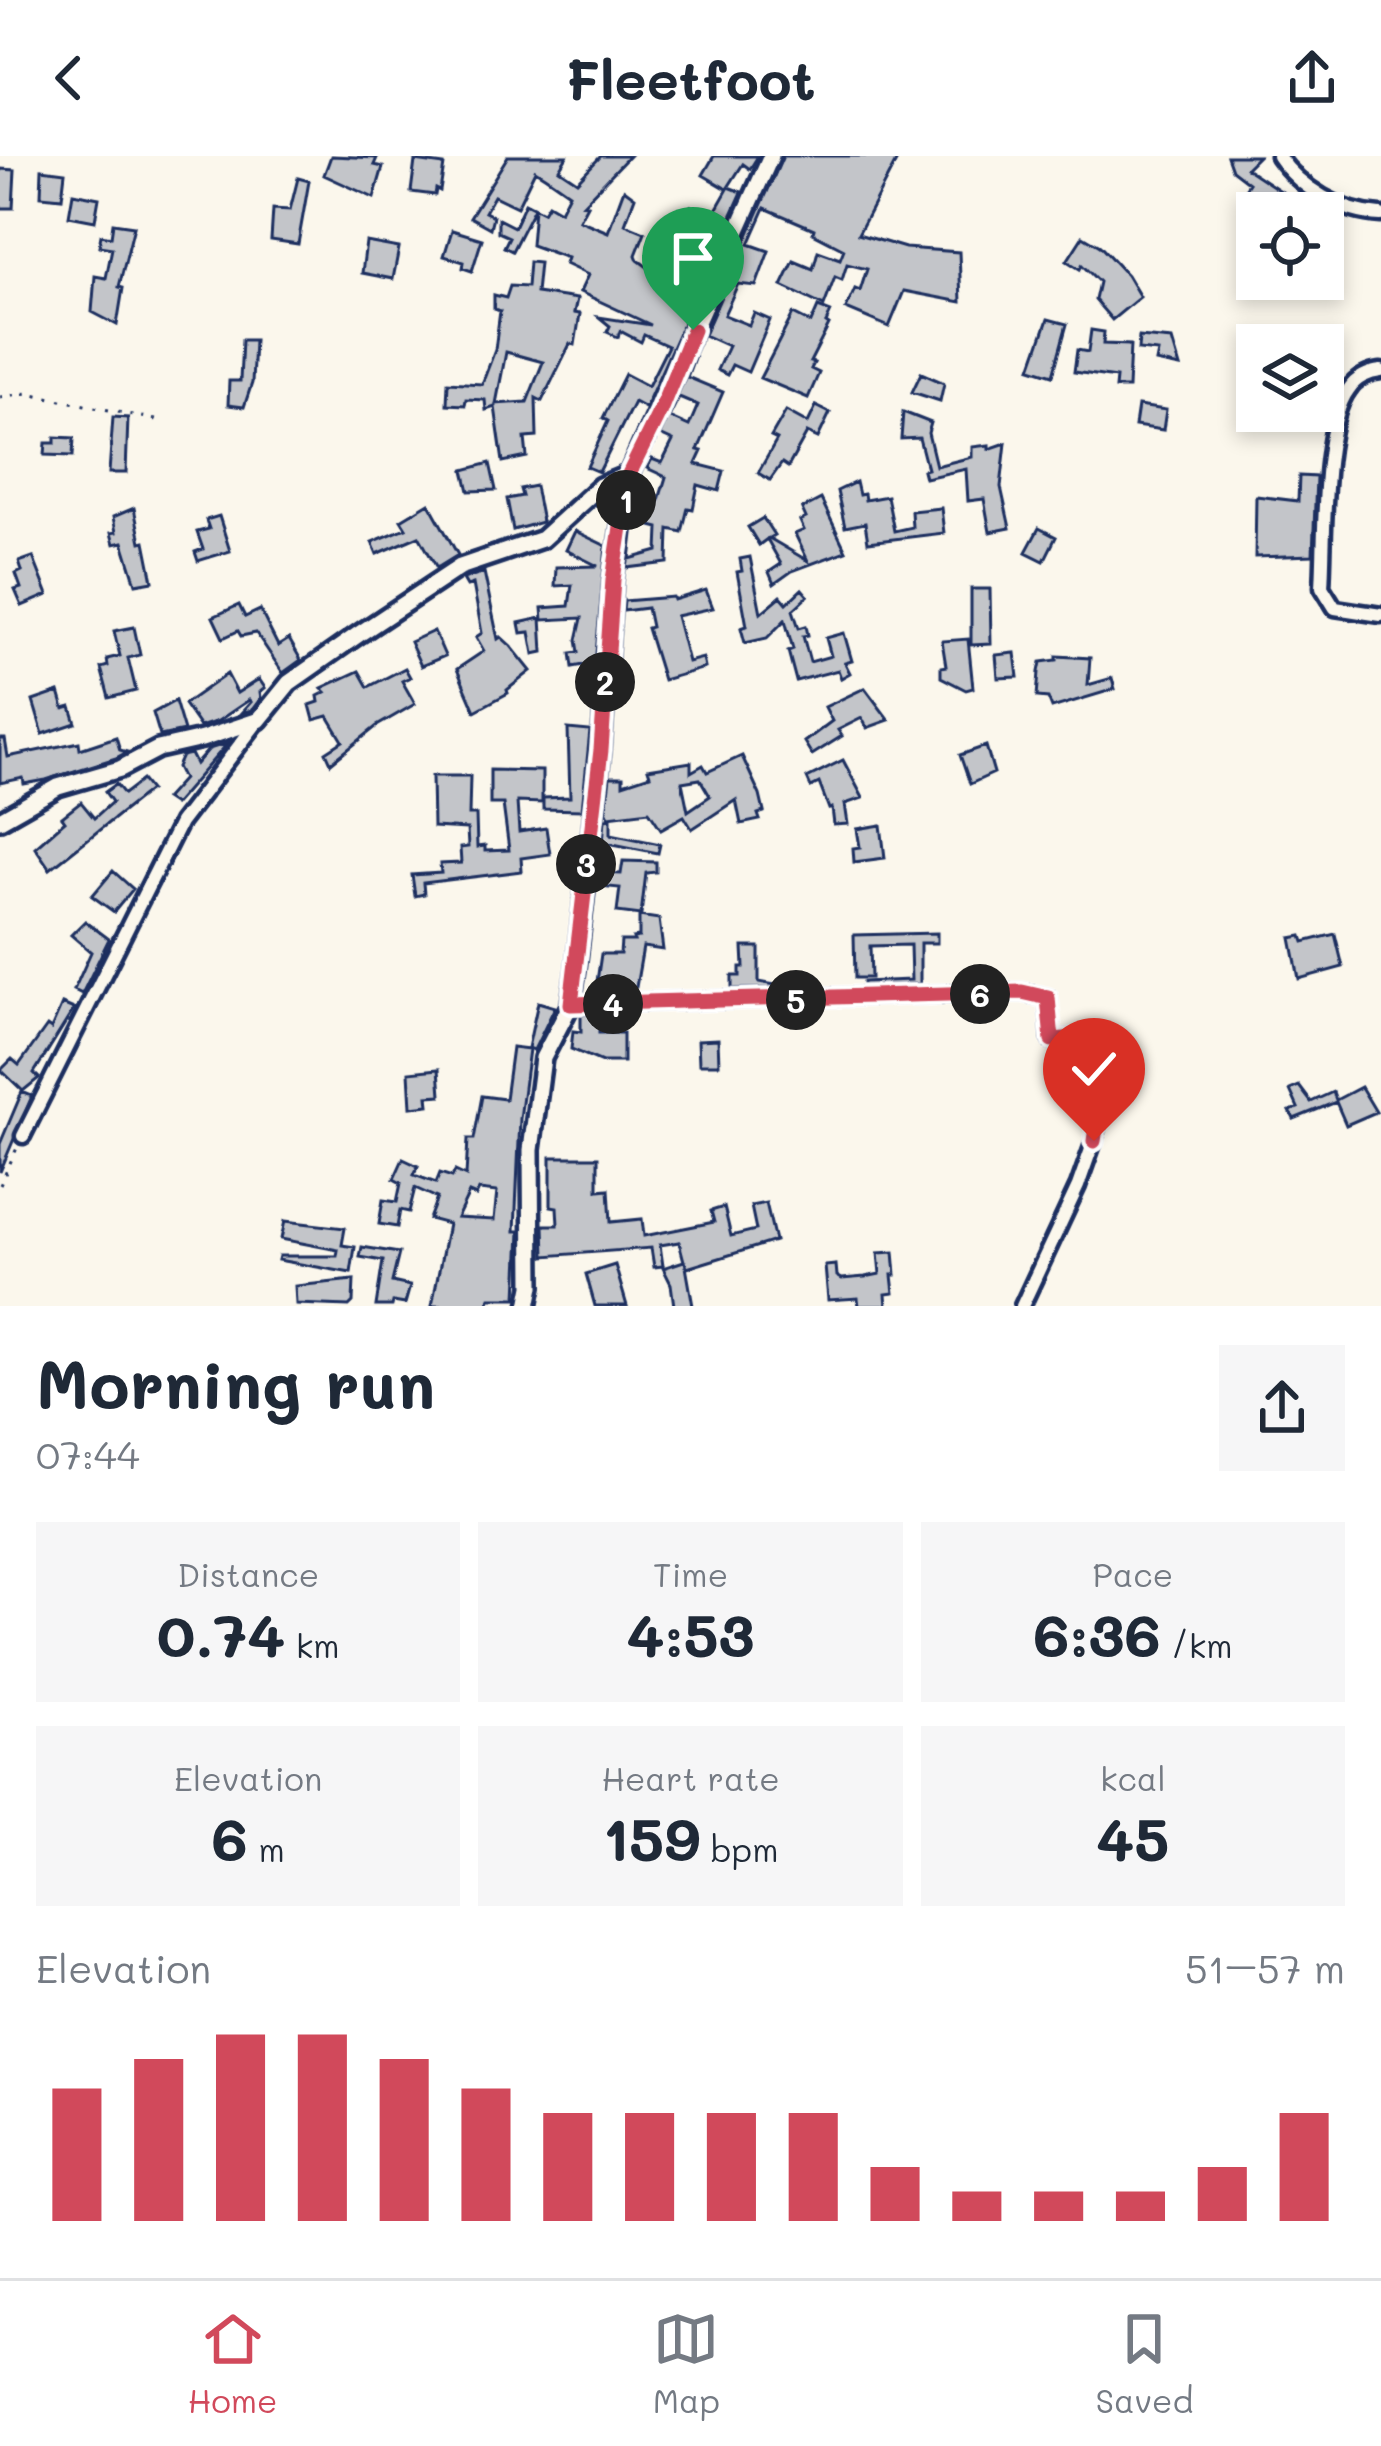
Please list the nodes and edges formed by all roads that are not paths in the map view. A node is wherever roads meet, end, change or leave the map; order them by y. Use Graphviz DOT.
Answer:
graph roads {
  1 [pos="771,156"];
  2 [pos="1278,156"];
  3 [pos="1381,215"];
  4 [pos="1381,371"];
  5 [pos="629,474"];
  6 [pos="1381,615"];
  7 [pos="259,720"];
  8 [pos="0,820"];
  9 [pos="571,1004"];
  10 [pos="23,1136"];
  11 [pos="528,1306"];
  12 [pos="1022,1306"];
  1 -- 5 [label="street"];
  2 -- 3 [label="street"];
  4 -- 6 [label="street"];
  5 -- 7 [label="street"];
  5 -- 9 [label="street"];
  7 -- 8 [label="street"];
  7 -- 10 [label="street"];
  9 -- 11 [label="street"];
  9 -- 12 [label="street"];
}
